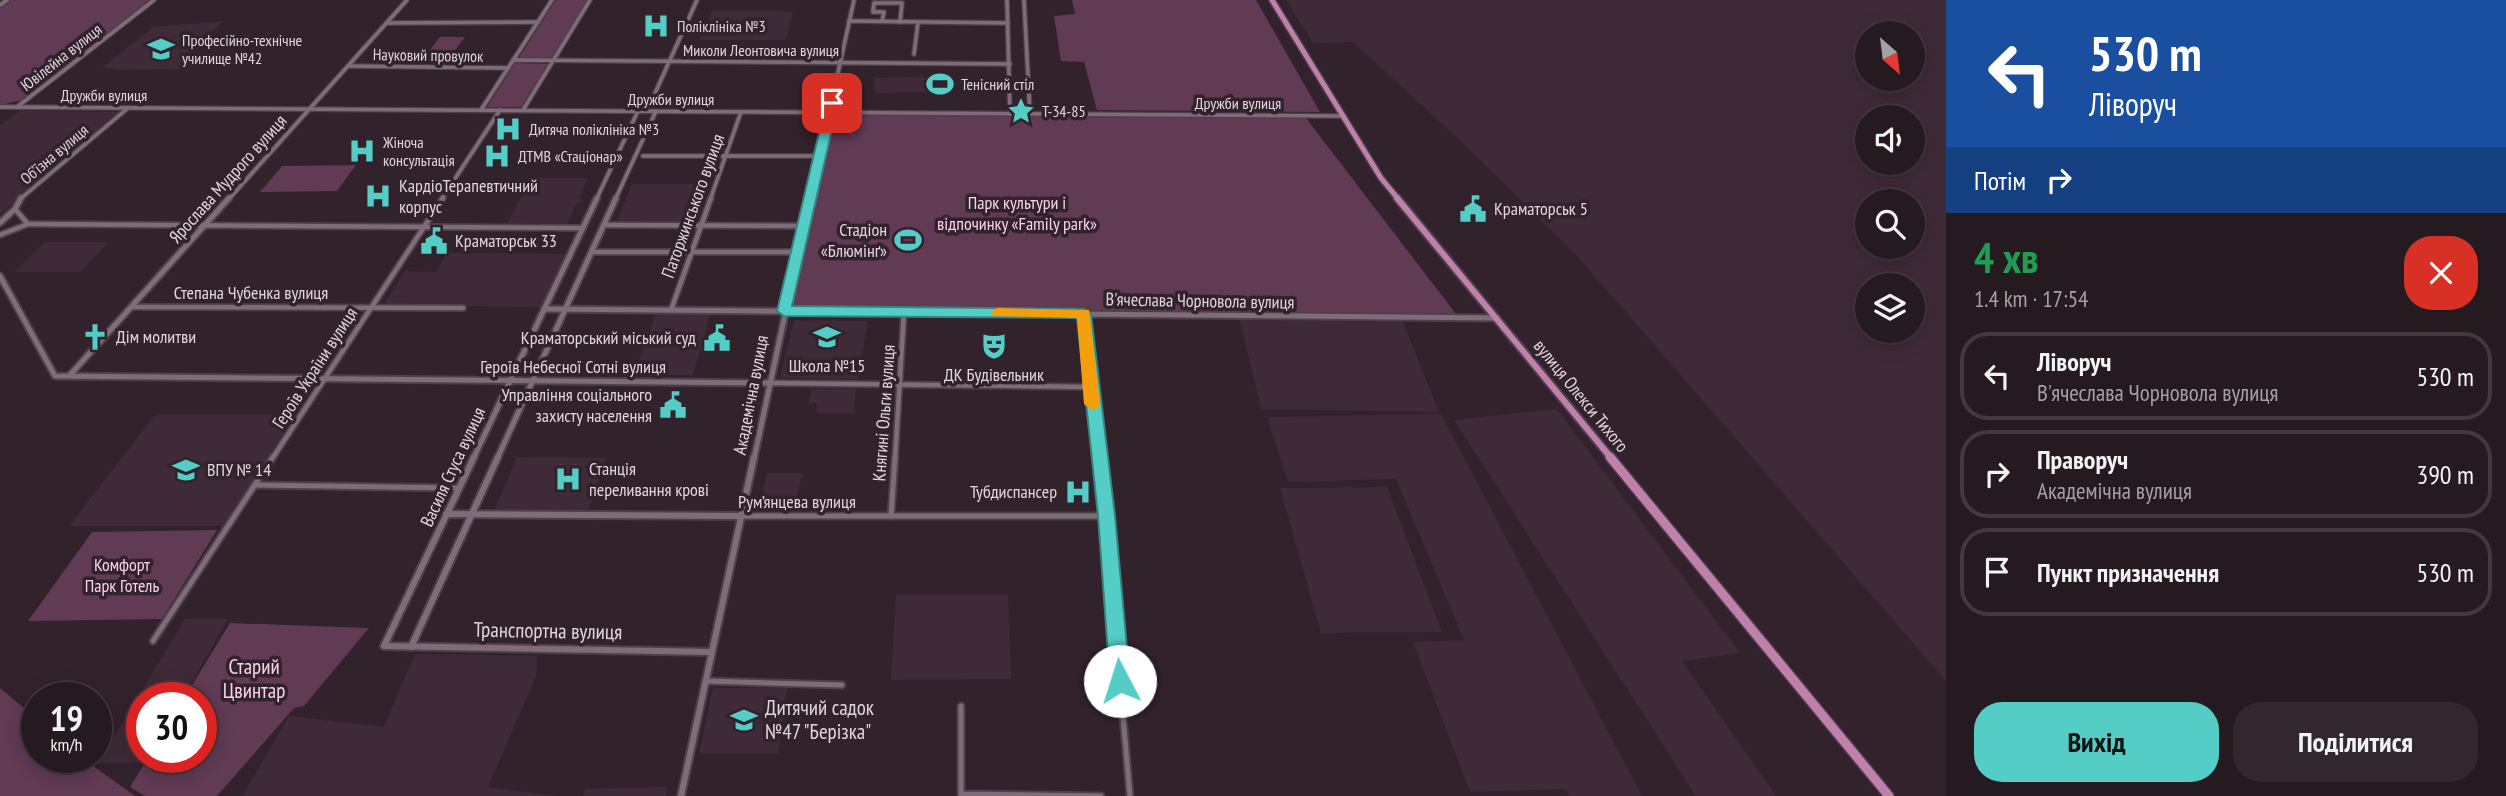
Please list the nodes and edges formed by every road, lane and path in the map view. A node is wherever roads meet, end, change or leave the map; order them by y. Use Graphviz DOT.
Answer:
graph roads {
  1 [pos="7,0"];
  2 [pos="154,0"];
  3 [pos="407,0"];
  4 [pos="552,0"];
  5 [pos="590,0"];
  6 [pos="697,0"];
  7 [pos="854,0"];
  8 [pos="1007,0"];
  9 [pos="1024,0"];
  10 [pos="1272,0"];
  11 [pos="0,5"];
  12 [pos="849,21"];
  13 [pos="882,21"];
  14 [pos="538,22"];
  15 [pos="900,22"];
  16 [pos="918,22"];
  17 [pos="387,23"];
  18 [pos="1008,23"];
  19 [pos="914,54"];
  20 [pos="513,60"];
  21 [pos="553,60"];
  22 [pos="669,61"];
  23 [pos="839,63"];
  24 [pos="1010,64"];
  25 [pos="348,66"];
  26 [pos="508,68"];
  27 [pos="0,107"];
  28 [pos="17,107"];
  29 [pos="128,108"];
  30 [pos="311,108"];
  31 [pos="481,110"];
  32 [pos="500,110"];
  33 [pos="523,110"];
  34 [pos="638,111"];
  35 [pos="647,111"];
  36 [pos="656,111"];
  37 [pos="741,112"];
  38 [pos="830,112"];
  39 [pos="1010,114"];
  40 [pos="1030,114"];
  41 [pos="1342,116"];
  42 [pos="643,156"];
  43 [pos="726,156"];
  44 [pos="820,156"];
  45 [pos="15,209"];
  46 [pos="0,223"];
  47 [pos="28,225"];
  48 [pos="204,225"];
  49 [pos="605,225"];
  50 [pos="424,226"];
  51 [pos="701,226"];
  52 [pos="804,226"];
  53 [pos="583,228"];
  54 [pos="0,235"];
  55 [pos="799,251"];
  56 [pos="593,252"];
  57 [pos="691,252"];
  58 [pos="0,276"];
  59 [pos="372,306"];
  60 [pos="131,307"];
  61 [pos="463,308"];
  62 [pos="545,309"];
  63 [pos="567,309"];
  64 [pos="671,310"];
  65 [pos="784,311"];
  66 [pos="904,312"];
  67 [pos="1084,314"];
  68 [pos="1497,318"];
  69 [pos="70,375"];
  70 [pos="55,376"];
  71 [pos="324,379"];
  72 [pos="509,381"];
  73 [pos="534,381"];
  74 [pos="771,383"];
  75 [pos="901,384"];
  76 [pos="1090,387"];
  77 [pos="255,485"];
  78 [pos="458,488"];
  79 [pos="446,513"];
  80 [pos="474,514"];
  81 [pos="742,516"];
  82 [pos="891,516"];
  83 [pos="1107,516"];
  84 [pos="153,641"];
  85 [pos="384,646"];
  86 [pos="411,647"];
  87 [pos="712,652"];
  88 [pos="706,681"];
  89 [pos="842,685"];
  90 [pos="961,706"];
  91 [pos="681,796"];
  92 [pos="1101,796"];
  93 [pos="1130,796"];
  94 [pos="1889,796"];
  1 -- 11 [label="street"];
  2 -- 28 [label="street, Ювілейна вулиця"];
  3 -- 17 [label="street, Ярослава Мудрого вулиця"];
  4 -- 14 [label="street"];
  5 -- 21 [label="street"];
  6 -- 22 [label="street"];
  7 -- 12 [label="street, Академічна вулиця"];
  8 -- 18 [label="street"];
  9 -- 40 [label="street"];
  10 -- 41 [label="main road, вулиця Олекси Тихого"];
  12 -- 13 [label="street"];
  12 -- 23 [label="street, Академічна вулиця"];
  13 -- 15 [label="street"];
  13 -- 15 [label="street"];
  14 -- 17 [label="street"];
  14 -- 20 [label="street"];
  15 -- 16 [label="street"];
  16 -- 18 [label="street"];
  16 -- 19 [label="street"];
  17 -- 25 [label="street, Ярослава Мудрого вулиця"];
  18 -- 24 [label="street"];
  20 -- 21 [label="street, Миколи Леонтовича вулиця"];
  20 -- 26 [label="street"];
  21 -- 22 [label="street, Миколи Леонтовича вулиця"];
  21 -- 33 [label="street"];
  22 -- 23 [label="street, Миколи Леонтовича вулиця"];
  22 -- 35 [label="street"];
  23 -- 24 [label="street, Миколи Леонтовича вулиця"];
  23 -- 38 [label="street, Академічна вулиця"];
  24 -- 39 [label="street"];
  25 -- 26 [label="street, Науковий провулок"];
  25 -- 30 [label="street, Ярослава Мудрого вулиця"];
  26 -- 31 [label="street"];
  27 -- 28 [label="street, Дружби вулиця"];
  28 -- 29 [label="street, Дружби вулиця"];
  29 -- 30 [label="street, Дружби вулиця"];
  29 -- 45 [label="street, Об’їзна вулиця"];
  30 -- 31 [label="street, Дружби вулиця"];
  30 -- 48 [label="street, Ярослава Мудрого вулиця"];
  31 -- 32 [label="street, Дружби вулиця"];
  32 -- 33 [label="street, Дружби вулиця"];
  32 -- 50 [label="street, Героїв України вулиця"];
  33 -- 34 [label="street, Дружби вулиця"];
  34 -- 35 [label="street, Дружби вулиця"];
  34 -- 53 [label="street, Василя Стуса вулиця"];
  35 -- 36 [label="street, Дружби вулиця"];
  36 -- 37 [label="street, Дружби вулиця"];
  36 -- 49 [label="street"];
  37 -- 38 [label="street, Дружби вулиця"];
  37 -- 43 [label="street, Паторжинського вулиця"];
  38 -- 39 [label="street, Дружби вулиця"];
  38 -- 44 [label="street, Академічна вулиця"];
  39 -- 40 [label="street, Дружби вулиця"];
  40 -- 41 [label="street, Дружби вулиця"];
  41 -- 68 [label="main road, вулиця Олекси Тихого"];
  42 -- 43 [label="street"];
  43 -- 44 [label="street"];
  43 -- 51 [label="street, Паторжинського вулиця"];
  44 -- 52 [label="street, Академічна вулиця"];
  45 -- 46 [label="street, Об’їзна вулиця"];
  45 -- 47 [label="street"];
  47 -- 48 [label="street"];
  47 -- 54 [label="street"];
  48 -- 50 [label="street"];
  48 -- 60 [label="street, Ярослава Мудрого вулиця"];
  49 -- 51 [label="street"];
  49 -- 56 [label="street"];
  50 -- 53 [label="street"];
  50 -- 59 [label="street, Героїв України вулиця"];
  51 -- 52 [label="street"];
  51 -- 57 [label="street, Паторжинського вулиця"];
  52 -- 55 [label="street, Академічна вулиця"];
  53 -- 62 [label="street, Василя Стуса вулиця"];
  55 -- 57 [label="street"];
  55 -- 65 [label="street, Академічна вулиця"];
  56 -- 57 [label="street"];
  56 -- 63 [label="street"];
  57 -- 64 [label="street, Паторжинського вулиця"];
  58 -- 70 [label="street"];
  59 -- 60 [label="street, Степана Чубенка вулиця"];
  59 -- 61 [label="street"];
  59 -- 71 [label="street, Героїв України вулиця"];
  60 -- 69 [label="street, Ярослава Мудрого вулиця"];
  62 -- 63 [label="street, В'ячеслава Чорновола вулиця"];
  62 -- 72 [label="street, Василя Стуса вулиця"];
  63 -- 64 [label="street, В'ячеслава Чорновола вулиця"];
  63 -- 73 [label="street"];
  64 -- 65 [label="street, В'ячеслава Чорновола вулиця"];
  65 -- 66 [label="street, В'ячеслава Чорновола вулиця"];
  65 -- 74 [label="street, Академічна вулиця"];
  66 -- 67 [label="street, В'ячеслава Чорновола вулиця"];
  66 -- 75 [label="street, Княгині Ольги вулиця"];
  67 -- 68 [label="street, В'ячеслава Чорновола вулиця"];
  67 -- 76 [label="street"];
  68 -- 94 [label="main road, вулиця Олекси Тихого"];
  69 -- 70 [label="street, Героїв Небесної Сотні вулиця"];
  69 -- 71 [label="street, Героїв Небесної Сотні вулиця"];
  71 -- 72 [label="street, Героїв Небесної Сотні вулиця"];
  71 -- 77 [label="street, Героїв України вулиця"];
  72 -- 73 [label="street, Героїв Небесної Сотні вулиця"];
  72 -- 78 [label="street, Василя Стуса вулиця"];
  73 -- 74 [label="street, Героїв Небесної Сотні вулиця"];
  73 -- 80 [label="street"];
  74 -- 75 [label="street, Героїв Небесної Сотні вулиця"];
  74 -- 81 [label="street, Академічна вулиця"];
  75 -- 76 [label="street, Героїв Небесної Сотні вулиця"];
  75 -- 82 [label="street, Княгині Ольги вулиця"];
  76 -- 83 [label="street"];
  77 -- 78 [label="street"];
  77 -- 84 [label="street, Героїв України вулиця"];
  78 -- 79 [label="street, Василя Стуса вулиця"];
  79 -- 80 [label="street, Рум’янцева вулиця"];
  79 -- 85 [label="street, Василя Стуса вулиця"];
  80 -- 81 [label="street, Рум’янцева вулиця"];
  80 -- 86 [label="street"];
  81 -- 82 [label="street, Рум’янцева вулиця"];
  81 -- 87 [label="street, Академічна вулиця"];
  82 -- 83 [label="street, Рум’янцева вулиця"];
  83 -- 93 [label="street"];
  85 -- 86 [label="street, Транспортна вулиця"];
  86 -- 87 [label="street, Транспортна вулиця"];
  87 -- 88 [label="street, Академічна вулиця"];
  88 -- 89 [label="street"];
  88 -- 91 [label="street, Академічна вулиця"];
  90 -- 92 [label="street"];
}
